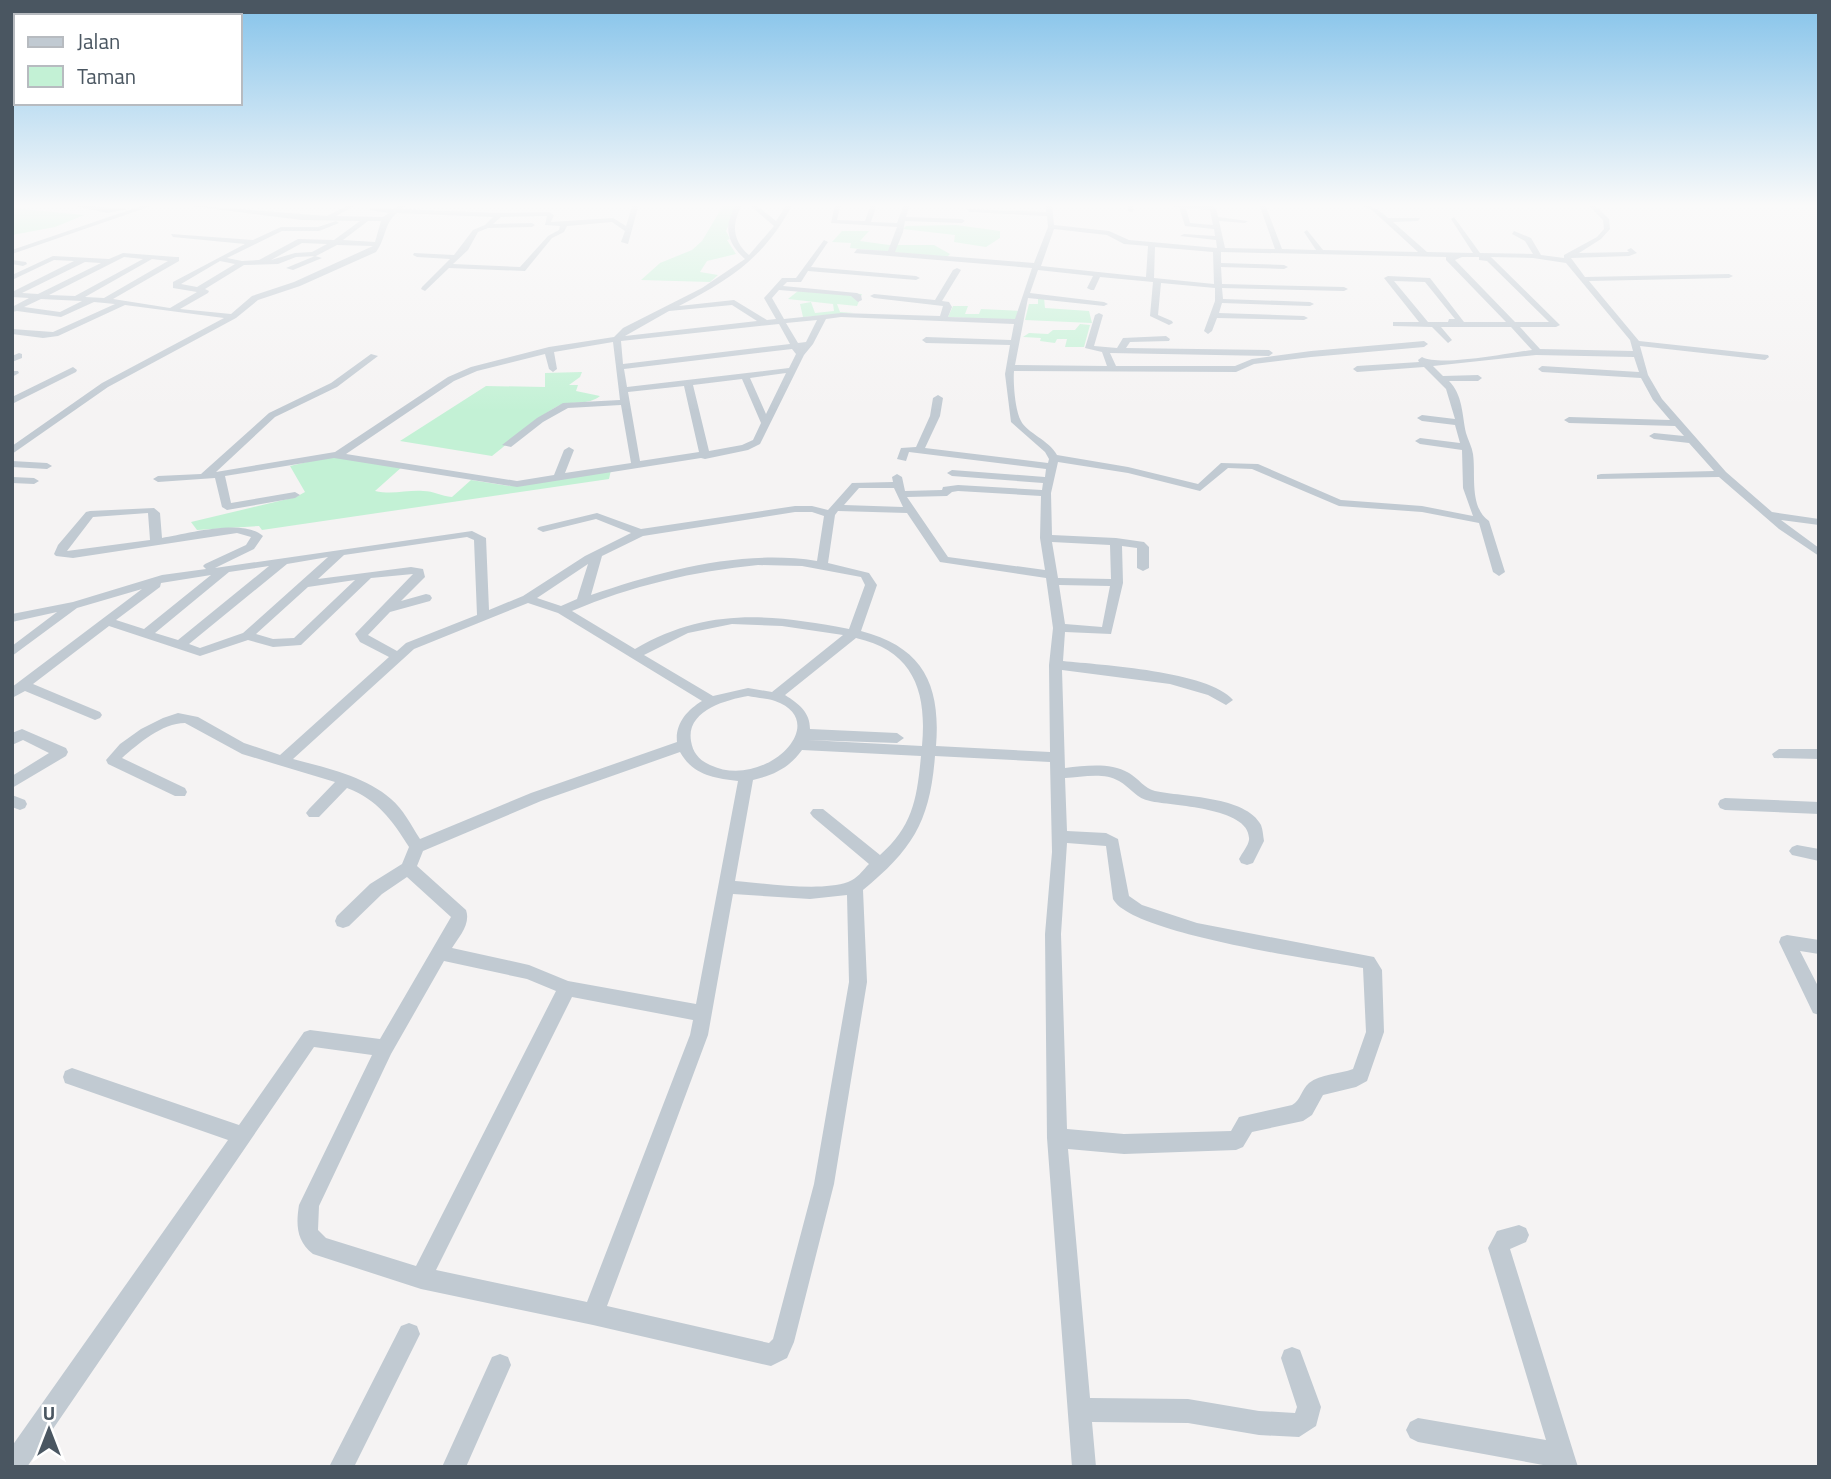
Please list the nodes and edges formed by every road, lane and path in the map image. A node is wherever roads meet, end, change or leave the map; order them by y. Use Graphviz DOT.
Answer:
graph roads {
  1 [pos="52,273"];
  2 [pos="87,273"];
  3 [pos="122,273"];
  4 [pos="152,273"];
  5 [pos="195,273"];
  6 [pos="225,273"];
  7 [pos="321,273"];
  8 [pos="440,273"];
  9 [pos="728,273"];
  10 [pos="804,273"];
  11 [pos="856,273"];
  12 [pos="955,273"];
  13 [pos="1035,273"];
  14 [pos="1089,273"];
  15 [pos="1154,273"];
  16 [pos="1218,273"];
  17 [pos="1463,273"];
  18 [pos="1501,273"];
  19 [pos="1579,273"];
  20 [pos="1684,273"];
  21 [pos="1098,274"];
  22 [pos="1729,276"];
  23 [pos="1690,277"];
  24 [pos="916,278"];
  25 [pos="798,279"];
  26 [pos="1584,279"];
  27 [pos="1154,280"];
  28 [pos="1654,284"];
  29 [pos="707,286"];
  30 [pos="1219,286"];
  31 [pos="1591,287"];
  32 [pos="776,288"];
  33 [pos="1091,288"];
  34 [pos="199,289"];
  35 [pos="425,289"];
  36 [pos="791,289"];
  37 [pos="1344,289"];
  38 [pos="12,295"];
  39 [pos="1026,295"];
  40 [pos="874,296"];
  41 [pos="40,298"];
  42 [pos="77,298"];
  43 [pos="93,299"];
  44 [pos="105,300"];
  45 [pos="858,300"];
  46 [pos="1219,301"];
  47 [pos="734,302"];
  48 [pos="938,302"];
  49 [pos="1310,303"];
  50 [pos="122,304"];
  51 [pos="1104,304"];
  52 [pos="16,309"];
  53 [pos="664,309"];
  54 [pos="170,310"];
  55 [pos="1099,315"];
  56 [pos="1215,315"];
  57 [pos="233,316"];
  58 [pos="823,317"];
  59 [pos="1304,318"];
  60 [pos="943,319"];
  61 [pos="782,321"];
  62 [pos="1019,322"];
  63 [pos="765,323"];
  64 [pos="1169,323"];
  65 [pos="1410,324"];
  66 [pos="1428,324"];
  67 [pos="1512,326"];
  68 [pos="12,331"];
  69 [pos="1208,331"];
  70 [pos="617,339"];
  71 [pos="1166,339"];
  72 [pos="926,340"];
  73 [pos="1448,340"];
  74 [pos="1016,343"];
  75 [pos="1634,343"];
  76 [pos="1406,346"];
  77 [pos="1121,349"];
  78 [pos="1536,349"];
  79 [pos="549,350"];
  80 [pos="797,350"];
  81 [pos="1105,350"];
  82 [pos="1311,354"];
  83 [pos="1637,354"];
  84 [pos="374,356"];
  85 [pos="1765,357"];
  86 [pos="1426,363"];
  87 [pos="619,366"];
  88 [pos="1010,368"];
  89 [pos="553,369"];
  90 [pos="1113,369"];
  91 [pos="1357,369"];
  92 [pos="1542,369"];
  93 [pos="73,370"];
  94 [pos="793,370"];
  95 [pos="1644,375"];
  96 [pos="746,376"];
  97 [pos="1478,378"];
  98 [pos="1441,379"];
  99 [pos="688,383"];
  100 [pos="624,390"];
  101 [pos="938,398"];
  102 [pos="12,401"];
  103 [pos="626,402"];
  104 [pos="1424,414"];
  105 [pos="1460,419"];
  106 [pos="1569,420"];
  107 [pos="765,422"];
  108 [pos="1677,423"];
  109 [pos="1654,436"];
  110 [pos="1692,440"];
  111 [pos="1420,441"];
  112 [pos="507,445"];
  113 [pos="1465,447"];
  114 [pos="569,450"];
  115 [pos="919,450"];
  116 [pos="12,451"];
  117 [pos="337,455"];
  118 [pos="705,456"];
  119 [pos="902,459"];
  120 [pos="12,464"];
  121 [pos="636,465"];
  122 [pos="47,466"];
  123 [pos="952,473"];
  124 [pos="1722,474"];
  125 [pos="220,475"];
  126 [pos="1051,475"];
  127 [pos="204,477"];
  128 [pos="558,477"];
  129 [pos="1601,477"];
  130 [pos="158,479"];
  131 [pos="12,480"];
  132 [pos="34,481"];
  133 [pos="898,485"];
  134 [pos="295,495"];
  135 [pos="911,510"];
  136 [pos="833,511"];
  137 [pos="1769,515"];
  138 [pos="1480,520"];
  139 [pos="1819,522"];
  140 [pos="543,529"];
  141 [pos="640,533"];
  142 [pos="1046,538"];
  143 [pos="156,541"];
  144 [pos="1116,541"];
  145 [pos="341,552"];
  146 [pos="1819,553"];
  147 [pos="597,554"];
  148 [pos="284,560"];
  149 [pos="822,565"];
  150 [pos="1143,568"];
  151 [pos="226,569"];
  152 [pos="1499,572"];
  153 [pos="189,575"];
  154 [pos="368,575"];
  155 [pos="1053,578"];
  156 [pos="162,579"];
  157 [pos="1116,583"];
  158 [pos="309,584"];
  159 [pos="426,598"];
  160 [pos="527,598"];
  161 [pos="583,601"];
  162 [pos="75,605"];
  163 [pos="386,609"];
  164 [pos="562,610"];
  165 [pos="483,615"];
  166 [pos="12,618"];
  167 [pos="109,622"];
  168 [pos="1059,628"];
  169 [pos="853,633"];
  170 [pos="146,634"];
  171 [pos="247,636"];
  172 [pos="180,645"];
  173 [pos="12,652"];
  174 [pos="636,654"];
  175 [pos="397,656"];
  176 [pos="1055,665"];
  177 [pos="25,686"];
  178 [pos="12,694"];
  179 [pos="775,696"];
  180 [pos="1226,700"];
  181 [pos="711,701"];
  182 [pos="95,715"];
  183 [pos="802,739"];
  184 [pos="12,740"];
  185 [pos="930,744"];
  186 [pos="684,745"];
  187 [pos="1780,754"];
  188 [pos="1819,754"];
  189 [pos="1058,759"];
  190 [pos="283,760"];
  191 [pos="746,776"];
  192 [pos="344,782"];
  193 [pos="12,783"];
  194 [pos="180,792"];
  195 [pos="1726,804"];
  196 [pos="1819,808"];
  197 [pos="314,813"];
  198 [pos="818,813"];
  199 [pos="1060,837"];
  200 [pos="416,847"];
  201 [pos="1797,851"];
  202 [pos="1819,855"];
  203 [pos="1247,859"];
  204 [pos="880,864"];
  205 [pos="408,868"];
  206 [pos="727,887"];
  207 [pos="855,887"];
  208 [pos="343,921"];
  209 [pos="1819,947"];
  210 [pos="440,954"];
  211 [pos="567,988"];
  212 [pos="1819,1007"];
  213 [pos="704,1014"];
  214 [pos="385,1048"];
  215 [pos="72,1077"];
  216 [pos="241,1135"];
  217 [pos="1057,1138"];
  218 [pos="1519,1235"];
  219 [pos="421,1278"];
  220 [pos="593,1314"];
  221 [pos="409,1334"];
  222 [pos="1292,1358"];
  223 [pos="500,1365"];
  224 [pos="1081,1410"];
  225 [pos="1419,1430"];
  226 [pos="1564,1461"];
  227 [pos="12,1467"];
  228 [pos="341,1467"];
  229 [pos="454,1467"];
  230 [pos="1084,1467"];
  1 -- 38 [label="street"];
  2 -- 41 [label="street"];
  3 -- 42 [label="street"];
  4 -- 44 [label="street"];
  5 -- 34 [label="street"];
  6 -- 34 [label="street"];
  7 -- 57 [label="street"];
  8 -- 35 [label="street"];
  9 -- 29 [label="street"];
  10 -- 25 [label="street"];
  11 -- 24 [label="street"];
  12 -- 48 [label="street"];
  13 -- 39 [label="street"];
  14 -- 21 [label="street"];
  15 -- 27 [label="street"];
  16 -- 30 [label="street"];
  17 -- 67 [label="street"];
  18 -- 67 [label="street"];
  19 -- 26 [label="street"];
  20 -- 23 [label="street"];
  21 -- 27 [label="street"];
  21 -- 33 [label="street"];
  22 -- 23 [label="street"];
  23 -- 26 [label="street"];
  25 -- 32 [label="street"];
  25 -- 36 [label="street"];
  26 -- 31 [label="street"];
  27 -- 30 [label="street"];
  27 -- 64 [label="street"];
  28 -- 31 [label="street"];
  29 -- 47 [label="street"];
  29 -- 53 [label="street"];
  30 -- 37 [label="street"];
  30 -- 46 [label="street"];
  31 -- 75 [label="street"];
  32 -- 36 [label="street"];
  32 -- 61 [label="street"];
  34 -- 54 [label="street"];
  36 -- 45 [label="street"];
  38 -- 41 [label="street"];
  39 -- 51 [label="street"];
  39 -- 62 [label="street"];
  40 -- 48 [label="street"];
  41 -- 42 [label="street"];
  41 -- 52 [label="street"];
  42 -- 43 [label="street"];
  43 -- 44 [label="street"];
  43 -- 52 [label="street"];
  44 -- 50 [label="street"];
  46 -- 49 [label="street"];
  46 -- 56 [label="street"];
  47 -- 53 [label="street"];
  47 -- 63 [label="street"];
  48 -- 60 [label="street"];
  50 -- 54 [label="street"];
  50 -- 68 [label="street"];
  53 -- 70 [label="street"];
  54 -- 57 [label="street"];
  55 -- 81 [label="street"];
  56 -- 59 [label="street"];
  56 -- 69 [label="street"];
  57 -- 116 [label="street"];
  58 -- 60 [label="street"];
  58 -- 61 [label="street"];
  58 -- 80 [label="street"];
  60 -- 62 [label="street"];
  61 -- 63 [label="street"];
  61 -- 80 [label="street"];
  62 -- 74 [label="street"];
  63 -- 70 [label="street"];
  65 -- 66 [label="street"];
  65 -- 76 [label="street"];
  65 -- 76 [label="street"];
  66 -- 66 [label="street"];
  66 -- 67 [label="street"];
  66 -- 73 [label="street"];
  67 -- 78 [label="street"];
  70 -- 79 [label="street"];
  70 -- 87 [label="street"];
  71 -- 77 [label="street"];
  72 -- 74 [label="street"];
  74 -- 88 [label="street"];
  75 -- 83 [label="street"];
  75 -- 85 [label="street"];
  76 -- 82 [label="street"];
  76 -- 86 [label="street"];
  77 -- 81 [label="street"];
  77 -- 82 [label="street"];
  79 -- 89 [label="street"];
  79 -- 117 [label="street"];
  80 -- 87 [label="street"];
  80 -- 94 [label="street"];
  81 -- 90 [label="street"];
  82 -- 90 [label="street"];
  83 -- 86 [label="street"];
  83 -- 95 [label="street"];
  84 -- 127 [label="street"];
  86 -- 91 [label="street"];
  86 -- 98 [label="street"];
  87 -- 100 [label="street"];
  88 -- 90 [label="street"];
  88 -- 126 [label="street"];
  92 -- 95 [label="street"];
  93 -- 102 [label="street"];
  94 -- 96 [label="street"];
  94 -- 107 [label="street"];
  95 -- 108 [label="street"];
  96 -- 99 [label="street"];
  96 -- 107 [label="street"];
  97 -- 98 [label="street"];
  98 -- 105 [label="street"];
  99 -- 100 [label="street"];
  99 -- 118 [label="street"];
  100 -- 103 [label="street"];
  101 -- 115 [label="street"];
  103 -- 112 [label="street"];
  103 -- 121 [label="street"];
  104 -- 105 [label="street"];
  105 -- 113 [label="street"];
  106 -- 108 [label="street"];
  107 -- 118 [label="street"];
  108 -- 110 [label="street"];
  109 -- 110 [label="street"];
  110 -- 124 [label="street"];
  111 -- 113 [label="street"];
  113 -- 138 [label="street"];
  114 -- 128 [label="street"];
  115 -- 119 [label="street"];
  115 -- 126 [label="street"];
  117 -- 125 [label="street"];
  117 -- 128 [label="street"];
  118 -- 121 [label="street"];
  120 -- 122 [label="street"];
  121 -- 128 [label="street"];
  123 -- 126 [label="street"];
  124 -- 129 [label="street"];
  124 -- 137 [label="street"];
  125 -- 127 [label="street"];
  125 -- 134 [label="street"];
  126 -- 133 [label="street"];
  126 -- 138 [label="street"];
  126 -- 142 [label="street"];
  127 -- 130 [label="street"];
  131 -- 132 [label="street"];
  133 -- 135 [label="street"];
  133 -- 136 [label="street"];
  135 -- 136 [label="street"];
  135 -- 155 [label="street"];
  136 -- 141 [label="street"];
  136 -- 149 [label="street"];
  137 -- 139 [label="street"];
  137 -- 146 [label="street"];
  138 -- 152 [label="street"];
  140 -- 141 [label="street"];
  141 -- 147 [label="street"];
  142 -- 144 [label="street"];
  142 -- 155 [label="street"];
  143 -- 143 [label="street"];
  143 -- 153 [label="street"];
  144 -- 150 [label="street"];
  144 -- 157 [label="street"];
  145 -- 148 [label="street"];
  145 -- 158 [label="street"];
  145 -- 165 [label="street"];
  147 -- 160 [label="street"];
  147 -- 161 [label="street"];
  148 -- 151 [label="street"];
  148 -- 172 [label="street"];
  149 -- 161 [label="street"];
  149 -- 169 [label="street"];
  151 -- 153 [label="street"];
  151 -- 170 [label="street"];
  153 -- 156 [label="street"];
  154 -- 158 [label="street"];
  154 -- 163 [label="street"];
  154 -- 171 [label="street"];
  155 -- 157 [label="street"];
  155 -- 168 [label="street"];
  156 -- 162 [label="street"];
  156 -- 167 [label="street"];
  157 -- 168 [label="street"];
  158 -- 171 [label="street"];
  159 -- 163 [label="street"];
  160 -- 164 [label="street"];
  160 -- 165 [label="street"];
  161 -- 164 [label="street"];
  162 -- 166 [label="street"];
  162 -- 173 [label="street"];
  163 -- 175 [label="street"];
  164 -- 174 [label="street"];
  165 -- 175 [label="street"];
  167 -- 170 [label="street"];
  167 -- 177 [label="street"];
  168 -- 176 [label="street"];
  169 -- 174 [label="street"];
  169 -- 179 [label="street"];
  169 -- 185 [label="street"];
  170 -- 172 [label="street"];
  171 -- 172 [label="street"];
  174 -- 181 [label="street"];
  175 -- 190 [label="street"];
  176 -- 180 [label="street"];
  176 -- 189 [label="street"];
  177 -- 178 [label="street"];
  177 -- 182 [label="street"];
  179 -- 181 [label="street"];
  179 -- 183 [label="street"];
  181 -- 186 [label="street"];
  183 -- 185 [label="street"];
  183 -- 191 [label="street"];
  184 -- 193 [label="street"];
  185 -- 189 [label="street"];
  185 -- 204 [label="street"];
  186 -- 191 [label="street"];
  186 -- 200 [label="street"];
  187 -- 188 [label="street"];
  189 -- 199 [label="street"];
  189 -- 203 [label="street"];
  190 -- 192 [label="street"];
  190 -- 194 [label="street"];
  191 -- 206 [label="street"];
  192 -- 197 [label="street"];
  192 -- 200 [label="street"];
  195 -- 196 [label="street"];
  198 -- 204 [label="street"];
  199 -- 217 [label="street"];
  199 -- 217 [label="street"];
  200 -- 205 [label="street"];
  201 -- 202 [label="street"];
  204 -- 207 [label="street"];
  205 -- 208 [label="street"];
  205 -- 210 [label="street"];
  206 -- 207 [label="street"];
  206 -- 213 [label="street"];
  207 -- 220 [label="street"];
  209 -- 212 [label="street"];
  210 -- 211 [label="street"];
  210 -- 214 [label="street"];
  211 -- 213 [label="street"];
  211 -- 219 [label="street"];
  213 -- 220 [label="street"];
  214 -- 216 [label="street"];
  214 -- 219 [label="street"];
  215 -- 216 [label="street"];
  216 -- 227 [label="street"];
  217 -- 224 [label="street"];
  218 -- 226 [label="street"];
  219 -- 220 [label="street"];
  221 -- 228 [label="street"];
  222 -- 224 [label="street"];
  223 -- 229 [label="street"];
  224 -- 230 [label="street"];
  225 -- 226 [label="street"];
}
